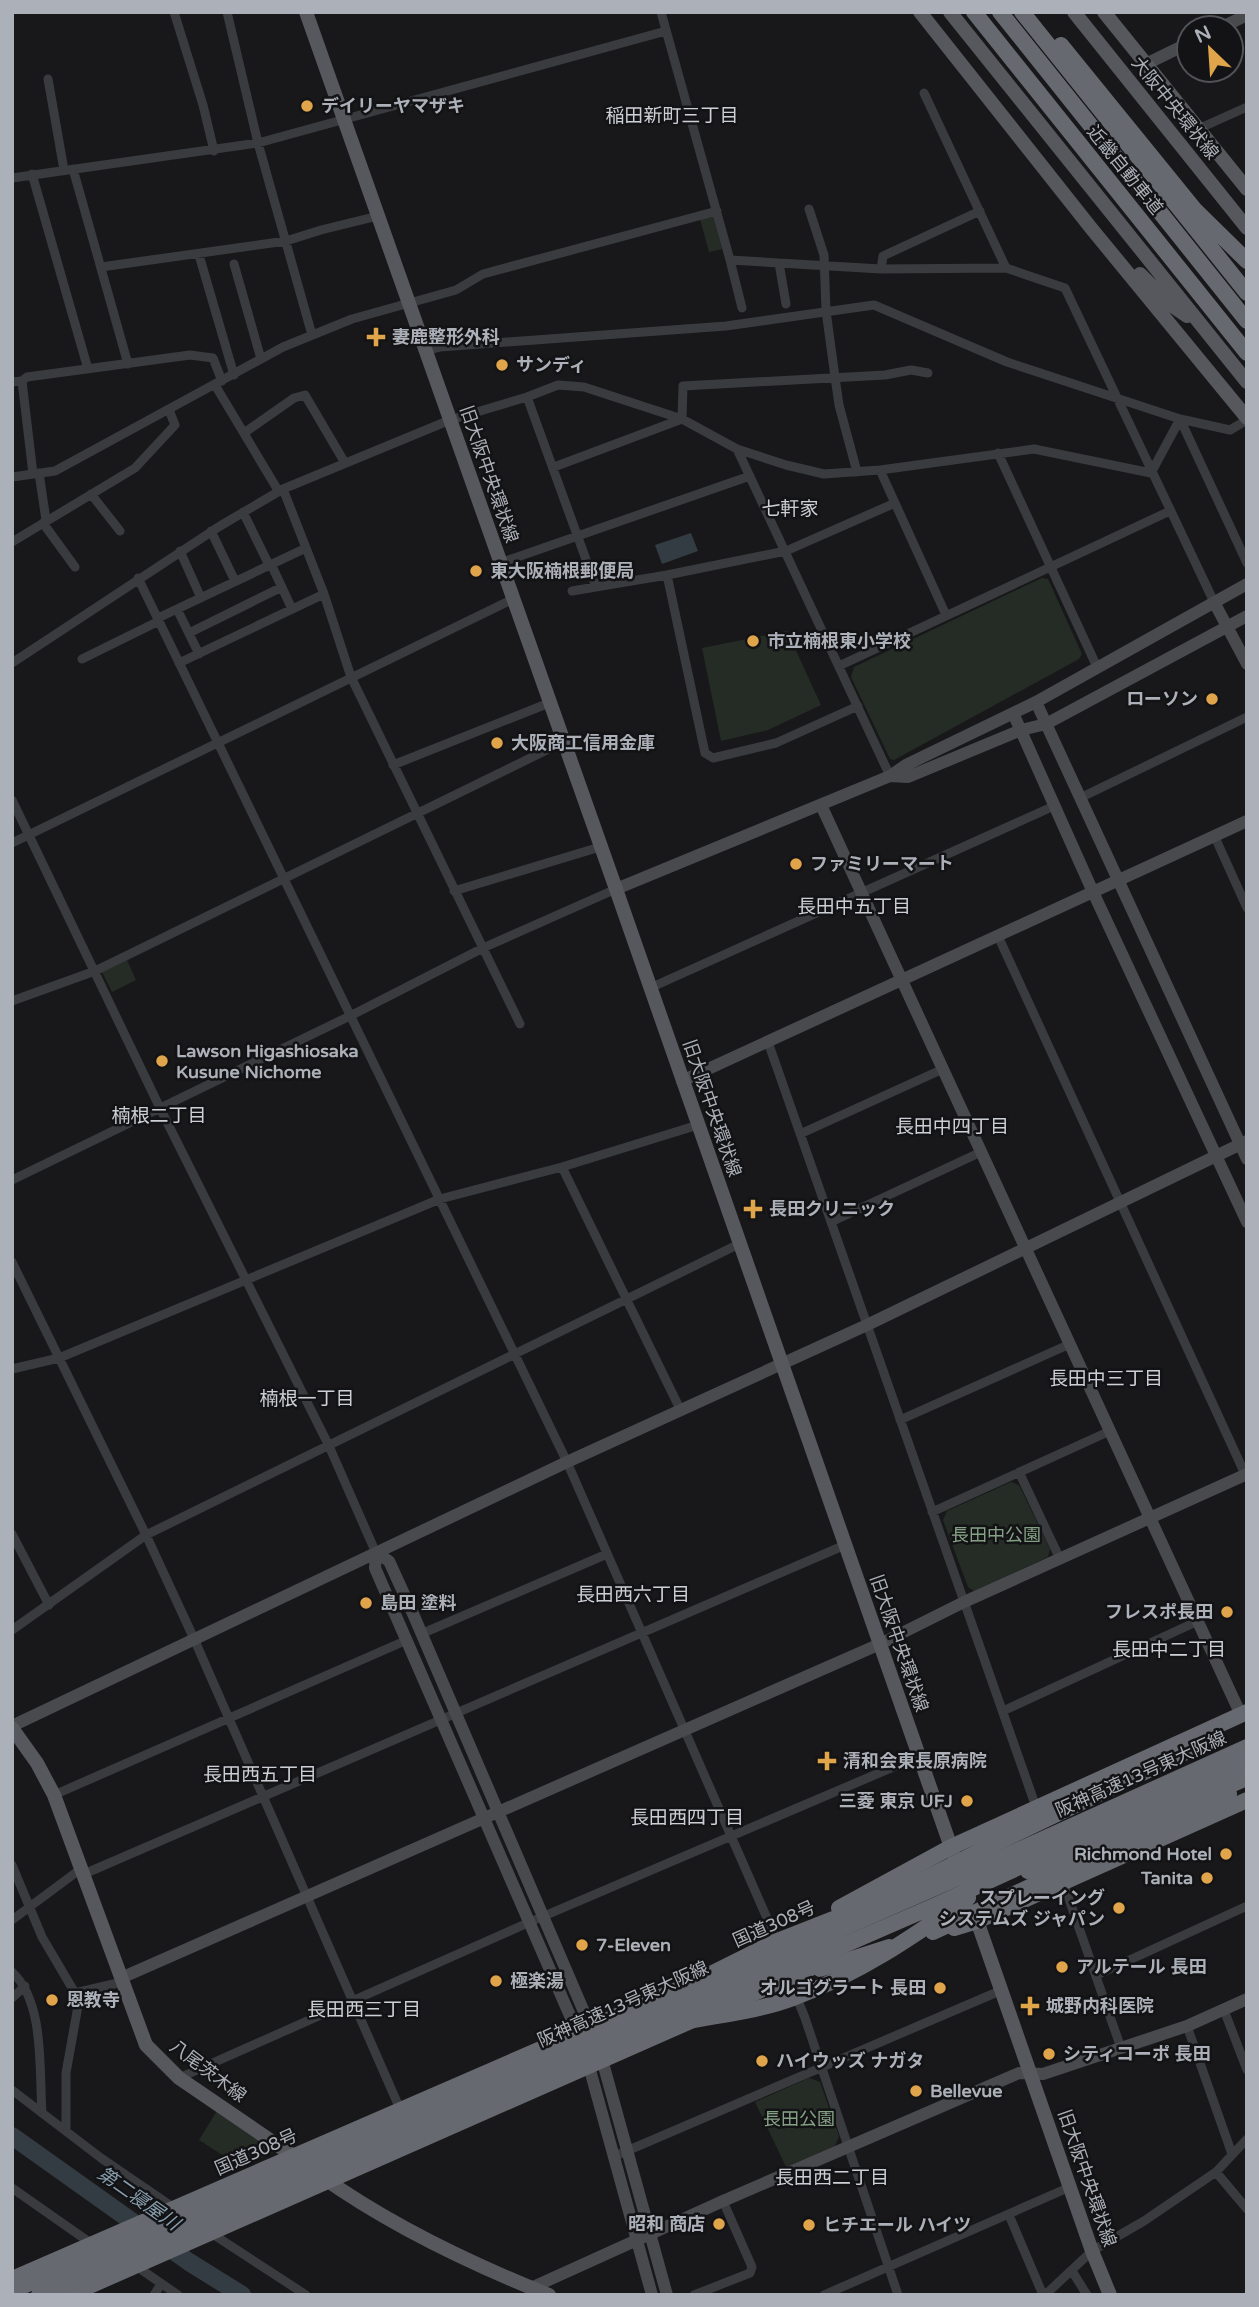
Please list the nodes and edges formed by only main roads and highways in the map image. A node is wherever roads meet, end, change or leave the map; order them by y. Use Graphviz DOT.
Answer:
graph roads {
  1 [pos="306,12"];
  2 [pos="920,12"];
  3 [pos="950,12"];
  4 [pos="974,12"];
  5 [pos="1000,12"];
  6 [pos="1021,12"];
  7 [pos="1031,12"];
  8 [pos="1074,12"];
  9 [pos="1085,12"];
  10 [pos="1104,12"];
  11 [pos="1105,51"];
  12 [pos="1247,189"];
  13 [pos="1091,228"];
  14 [pos="1247,228"];
  15 [pos="1247,261"];
  16 [pos="1247,293"];
  17 [pos="1247,321"];
  18 [pos="1200,325"];
  19 [pos="1247,353"];
  20 [pos="1247,382"];
  21 [pos="1247,419"];
  22 [pos="1245,1717"];
  23 [pos="12,1727"];
  24 [pos="1247,1746"];
  25 [pos="1247,1763"];
  26 [pos="1247,1778"];
  27 [pos="1247,1786"];
  28 [pos="1247,1800"];
  29 [pos="951,1847"];
  30 [pos="959,1870"];
  31 [pos="1012,1870"];
  32 [pos="968,1896"];
  33 [pos="977,1921"];
  34 [pos="775,1942"];
  35 [pos="876,1960"];
  36 [pos="747,1970"];
  37 [pos="789,1978"];
  38 [pos="615,2043"];
  39 [pos="294,2156"];
  40 [pos="328,2181"];
  41 [pos="12,2279"];
  42 [pos="12,2291"];
  43 [pos="39,2295"];
  44 [pos="69,2295"];
  45 [pos="549,2295"];
  46 [pos="1110,2295"];
  1 -- 29 [label="main road, 旧大阪中央環状線"];
  2 -- 13 [label="main road"];
  3 -- 18 [label="main road"];
  4 -- 19 [label="highway, 近畿自動車道"];
  5 -- 17 [label="highway, 近畿自動車道"];
  6 -- 16 [label="highway"];
  7 -- 15 [label="highway"];
  8 -- 11 [label="main road, 大阪中央環状線"];
  9 -- 11 [label="main road"];
  10 -- 12 [label="main road"];
  11 -- 14 [label="main road, 大阪中央環状線"];
  13 -- 18 [label="main road"];
  13 -- 21 [label="main road"];
  18 -- 20 [label="main road"];
  22 -- 29 [label="highway"];
  22 -- 36 [label="highway, bridge"];
  23 -- 39 [label="main road, 八尾茨木線"];
  24 -- 30 [label="highway, 国道308号"];
  24 -- 36 [label="highway, 阪神高速13号東大阪線, bridge"];
  25 -- 31 [label="highway, 阪神高速13号東大阪線, bridge"];
  26 -- 32 [label="highway"];
  27 -- 35 [label="highway, bridge"];
  28 -- 33 [label="highway"];
  29 -- 30 [label="main road, 旧大阪中央環状線"];
  29 -- 34 [label="highway"];
  30 -- 32 [label="main road, 旧大阪中央環状線"];
  30 -- 34 [label="highway, 国道308号"];
  31 -- 35 [label="highway, bridge"];
  31 -- 38 [label="highway, 阪神高速13号東大阪線, bridge"];
  32 -- 33 [label="main road, 旧大阪中央環状線"];
  32 -- 37 [label="highway"];
  33 -- 37 [label="highway"];
  33 -- 46 [label="main road, 旧大阪中央環状線"];
  34 -- 39 [label="highway, 国道308号"];
  35 -- 38 [label="highway, bridge"];
  36 -- 42 [label="highway, 阪神高速13号東大阪線, bridge"];
  37 -- 40 [label="highway"];
  38 -- 43 [label="highway, 阪神高速13号東大阪線, bridge"];
  39 -- 40 [label="main road, 八尾茨木線"];
  39 -- 41 [label="highway, 国道308号"];
  40 -- 44 [label="highway"];
  40 -- 45 [label="main road, 八尾茨木線"];
}
